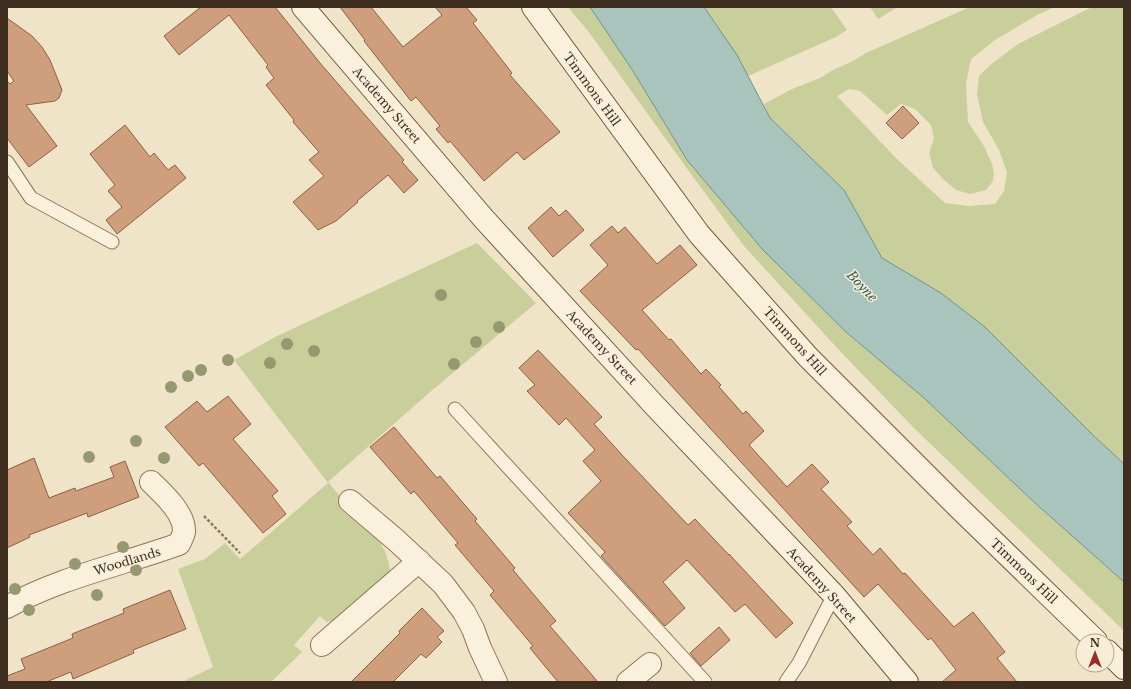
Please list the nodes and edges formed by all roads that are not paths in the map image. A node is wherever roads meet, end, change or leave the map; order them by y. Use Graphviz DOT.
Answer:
graph roads {
  1 [pos="303,7"];
  2 [pos="533,7"];
  3 [pos="7,162"];
  4 [pos="112,242"];
  5 [pos="455,409"];
  6 [pos="151,482"];
  7 [pos="350,501"];
  8 [pos="418,561"];
  9 [pos="834,596"];
  10 [pos="7,607"];
  11 [pos="1088,633"];
  12 [pos="322,644"];
  13 [pos="1115,659"];
  14 [pos="650,664"];
  15 [pos="1124,668"];
  16 [pos="496,682"];
  17 [pos="628,682"];
  18 [pos="705,682"];
  19 [pos="786,682"];
  20 [pos="907,682"];
  1 -- 9 [label="street, Academy Street"];
  2 -- 11 [label="street, Timmons Hill"];
  3 -- 4 [label="lane"];
  5 -- 18 [label="lane"];
  6 -- 10 [label="street, Woodlands"];
  7 -- 8 [label="street"];
  8 -- 12 [label="street"];
  8 -- 16 [label="street"];
  9 -- 19 [label="lane"];
  9 -- 20 [label="street, Academy Street"];
  13 -- 15 [label="street"];
  14 -- 17 [label="street"];
}
